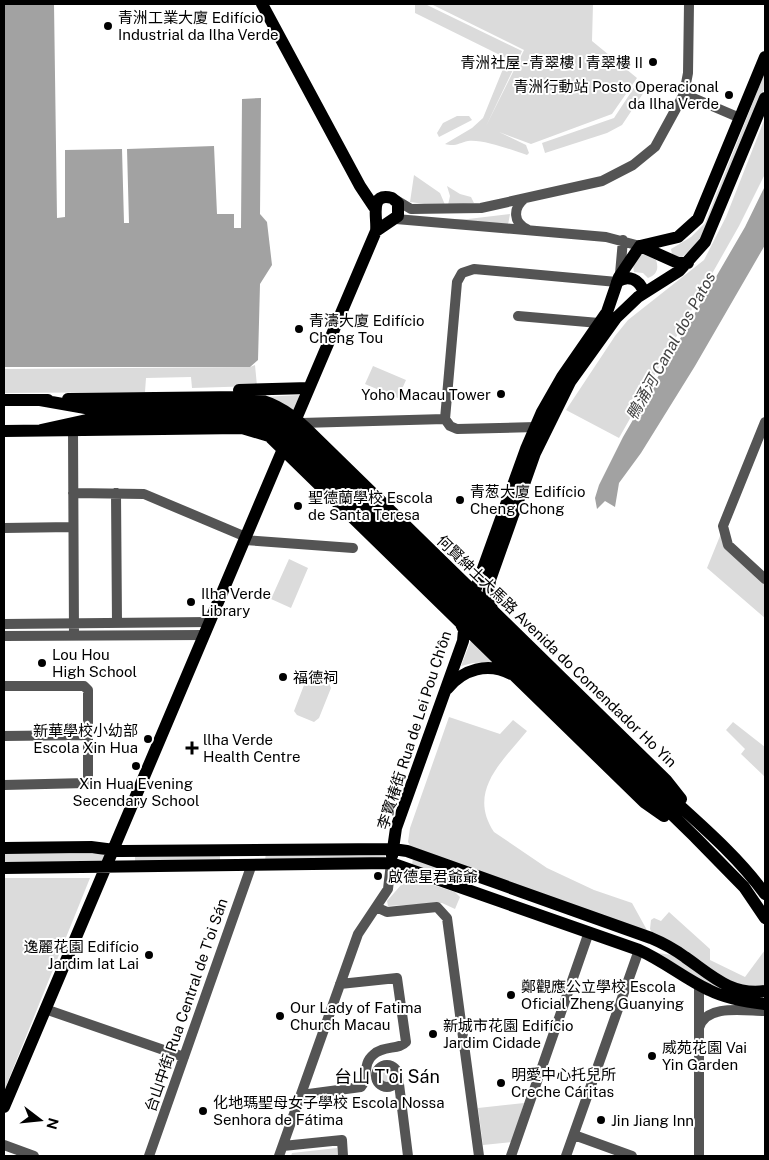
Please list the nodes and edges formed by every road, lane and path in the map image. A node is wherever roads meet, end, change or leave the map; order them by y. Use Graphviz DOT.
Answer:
graph roads {
  1 [pos="262,4"];
  2 [pos="689,4"];
  3 [pos="765,57"];
  4 [pos="684,94"];
  5 [pos="765,98"];
  6 [pos="740,118"];
  7 [pos="524,199"];
  8 [pos="382,205"];
  9 [pos="392,221"];
  10 [pos="528,230"];
  11 [pos="376,231"];
  12 [pos="624,240"];
  13 [pos="669,240"];
  14 [pos="640,246"];
  15 [pos="682,262"];
  16 [pos="618,280"];
  17 [pos="644,293"];
  18 [pos="518,316"];
  19 [pos="599,323"];
  20 [pos="309,388"];
  21 [pos="222,397"];
  22 [pos="192,398"];
  23 [pos="4,400"];
  24 [pos="40,400"];
  25 [pos="91,414"];
  26 [pos="445,420"];
  27 [pos="298,421"];
  28 [pos="765,422"];
  29 [pos="536,427"];
  30 [pos="222,428"];
  31 [pos="41,430"];
  32 [pos="72,430"];
  33 [pos="4,431"];
  34 [pos="321,443"];
  35 [pos="283,449"];
  36 [pos="73,493"];
  37 [pos="116,493"];
  38 [pos="374,495"];
  39 [pos="73,527"];
  40 [pos="4,528"];
  41 [pos="410,529"];
  42 [pos="374,538"];
  43 [pos="245,539"];
  44 [pos="353,548"];
  45 [pos="409,572"];
  46 [pos="765,579"];
  47 [pos="474,593"];
  48 [pos="495,613"];
  49 [pos="460,622"];
  50 [pos="74,623"];
  51 [pos="117,623"];
  52 [pos="4,624"];
  53 [pos="207,628"];
  54 [pos="74,635"];
  55 [pos="4,636"];
  56 [pos="478,640"];
  57 [pos="529,646"];
  58 [pos="564,681"];
  59 [pos="525,685"];
  60 [pos="4,686"];
  61 [pos="443,697"];
  62 [pos="564,723"];
  63 [pos="88,735"];
  64 [pos="4,736"];
  65 [pos="4,785"];
  66 [pos="396,828"];
  67 [pos="700,833"];
  68 [pos="4,848"];
  69 [pos="393,849"];
  70 [pos="113,850"];
  71 [pos="282,850"];
  72 [pos="358,850"];
  73 [pos="216,851"];
  74 [pos="391,863"];
  75 [pos="238,864"];
  76 [pos="252,864"];
  77 [pos="282,864"];
  78 [pos="106,867"];
  79 [pos="4,868"];
  80 [pos="479,877"];
  81 [pos="244,886"];
  82 [pos="474,891"];
  83 [pos="519,891"];
  84 [pos="765,894"];
  85 [pos="376,907"];
  86 [pos="765,918"];
  87 [pos="589,932"];
  88 [pos="672,949"];
  89 [pos="639,950"];
  90 [pos="340,984"];
  91 [pos="699,985"];
  92 [pos="765,991"];
  93 [pos="765,1004"];
  94 [pos="45,1009"];
  95 [pos="765,1011"];
  96 [pos="699,1031"];
  97 [pos="184,1057"];
  98 [pos="376,1073"];
  99 [pos="398,1076"];
  100 [pos="364,1077"];
  101 [pos="301,1095"];
  102 [pos="4,1107"];
  103 [pos="574,1135"];
  104 [pos="4,1146"];
  105 [pos="281,1151"];
  106 [pos="34,1156"];
  107 [pos="149,1156"];
  108 [pos="343,1156"];
  109 [pos="408,1156"];
  110 [pos="478,1156"];
  111 [pos="511,1156"];
  112 [pos="566,1156"];
  113 [pos="632,1156"];
  114 [pos="699,1156"];
  1 -- 8 [label="main road"];
  2 -- 4 [label="street"];
  3 -- 6 [label="main road"];
  4 -- 6 [label="street"];
  4 -- 7 [label="street"];
  5 -- 15 [label="main road"];
  6 -- 13 [label="main road"];
  7 -- 8 [label="street"];
  7 -- 10 [label="street"];
  8 -- 9 [label="main road"];
  8 -- 9 [label="main road"];
  8 -- 11 [label="main road"];
  9 -- 10 [label="street"];
  9 -- 11 [label="main road"];
  10 -- 12 [label="street"];
  11 -- 20 [label="main road"];
  12 -- 14 [label="street"];
  12 -- 16 [label="street"];
  13 -- 14 [label="main road"];
  13 -- 15 [label="main road"];
  14 -- 15 [label="main road"];
  14 -- 16 [label="main road, 李寶椿街 Rua de Lei Pou Ch'ôn"];
  15 -- 17 [label="main road"];
  16 -- 17 [label="main road"];
  16 -- 19 [label="main road, 李寶椿街 Rua de Lei Pou Ch'ôn"];
  16 -- 26 [label="street"];
  17 -- 48 [label="main road"];
  18 -- 19 [label="street"];
  19 -- 29 [label="main road, 李寶椿街 Rua de Lei Pou Ch'ôn"];
  20 -- 22 [label="main road"];
  20 -- 27 [label="main road"];
  21 -- 22 [label="main road, 何賢紳士大馬路 Avenida do Comendador Ho Yin"];
  21 -- 27 [label="main road, 何賢紳士大馬路 Avenida do Comendador Ho Yin"];
  21 -- 30 [label="main road"];
  22 -- 24 [label="main road"];
  23 -- 24 [label="main road"];
  24 -- 25 [label="main road"];
  25 -- 31 [label="main road"];
  25 -- 67 [label="main road, 何賢紳士大馬路 Avenida do Comendador Ho Yin"];
  26 -- 27 [label="street"];
  26 -- 29 [label="street"];
  27 -- 34 [label="main road, 何賢紳士大馬路 Avenida do Comendador Ho Yin"];
  27 -- 35 [label="main road"];
  28 -- 46 [label="street"];
  29 -- 47 [label="main road, 李寶椿街 Rua de Lei Pou Ch'ôn"];
  30 -- 32 [label="main road, 何賢紳士大馬路 Avenida do Comendador Ho Yin"];
  30 -- 35 [label="main road, 何賢紳士大馬路 Avenida do Comendador Ho Yin"];
  31 -- 32 [label="main road, 何賢紳士大馬路 Avenida do Comendador Ho Yin"];
  31 -- 33 [label="main road"];
  32 -- 36 [label="street"];
  34 -- 35 [label="main road"];
  34 -- 38 [label="main road, 何賢紳士大馬路 Avenida do Comendador Ho Yin"];
  35 -- 42 [label="main road, 何賢紳士大馬路 Avenida do Comendador Ho Yin"];
  35 -- 43 [label="main road"];
  36 -- 37 [label="street"];
  36 -- 39 [label="street"];
  37 -- 43 [label="street"];
  37 -- 51 [label="street"];
  38 -- 41 [label="main road, 何賢紳士大馬路 Avenida do Comendador Ho Yin"];
  38 -- 42 [label="main road"];
  39 -- 40 [label="street"];
  39 -- 50 [label="street"];
  41 -- 45 [label="main road"];
  41 -- 47 [label="main road, 何賢紳士大馬路 Avenida do Comendador Ho Yin"];
  42 -- 45 [label="main road, 何賢紳士大馬路 Avenida do Comendador Ho Yin"];
  43 -- 44 [label="street"];
  43 -- 53 [label="main road"];
  45 -- 49 [label="main road, 何賢紳士大馬路 Avenida do Comendador Ho Yin"];
  47 -- 48 [label="main road, 何賢紳士大馬路 Avenida do Comendador Ho Yin"];
  47 -- 56 [label="main road, 李寶椿街 Rua de Lei Pou Ch'ôn"];
  48 -- 57 [label="main road, 何賢紳士大馬路 Avenida do Comendador Ho Yin"];
  49 -- 56 [label="main road, 何賢紳士大馬路 Avenida do Comendador Ho Yin"];
  49 -- 61 [label="main road, 李寶椿街 Rua de Lei Pou Ch'ôn"];
  50 -- 51 [label="street"];
  50 -- 52 [label="street"];
  50 -- 54 [label="street"];
  51 -- 53 [label="street"];
  53 -- 54 [label="street"];
  53 -- 70 [label="main road"];
  54 -- 55 [label="street"];
  56 -- 59 [label="main road, 何賢紳士大馬路 Avenida do Comendador Ho Yin"];
  57 -- 58 [label="main road, 何賢紳士大馬路 Avenida do Comendador Ho Yin"];
  57 -- 59 [label="main road"];
  58 -- 62 [label="main road"];
  58 -- 67 [label="main road, 何賢紳士大馬路 Avenida do Comendador Ho Yin"];
  59 -- 61 [label="main road"];
  59 -- 62 [label="main road, 何賢紳士大馬路 Avenida do Comendador Ho Yin"];
  60 -- 63 [label="street"];
  61 -- 66 [label="main road, 李寶椿街 Rua de Lei Pou Ch'ôn"];
  62 -- 67 [label="main road, 何賢紳士大馬路 Avenida do Comendador Ho Yin"];
  63 -- 64 [label="street"];
  63 -- 65 [label="street"];
  66 -- 69 [label="main road, 李寶椿街 Rua de Lei Pou Ch'ôn"];
  66 -- 72 [label="main road"];
  67 -- 84 [label="main road, 何賢紳士大馬路 Avenida do Comendador Ho Yin"];
  67 -- 86 [label="main road, 何賢紳士大馬路 Avenida do Comendador Ho Yin"];
  68 -- 70 [label="main road"];
  69 -- 72 [label="main road"];
  69 -- 74 [label="main road, 李寶椿街 Rua de Lei Pou Ch'ôn"];
  69 -- 80 [label="main road"];
  70 -- 73 [label="main road"];
  70 -- 78 [label="main road"];
  71 -- 72 [label="main road"];
  71 -- 73 [label="main road"];
  71 -- 77 [label="main road"];
  73 -- 75 [label="main road"];
  74 -- 77 [label="main road"];
  74 -- 82 [label="main road"];
  74 -- 85 [label="street, 李寶椿街 Rua de Lei Pou Ch'ôn"];
  75 -- 76 [label="main road"];
  75 -- 78 [label="main road"];
  75 -- 81 [label="street"];
  76 -- 77 [label="main road"];
  76 -- 81 [label="street, 台山中街 Rua Central de T'oi Sán"];
  78 -- 79 [label="main road"];
  78 -- 94 [label="main road"];
  80 -- 82 [label="main road"];
  80 -- 83 [label="main road"];
  81 -- 97 [label="street, 台山中街 Rua Central de T'oi Sán"];
  82 -- 87 [label="main road"];
  83 -- 87 [label="main road"];
  83 -- 88 [label="main road"];
  85 -- 90 [label="street, 李寶椿街 Rua de Lei Pou Ch'ôn"];
  85 -- 110 [label="street"];
  87 -- 89 [label="main road"];
  87 -- 111 [label="street"];
  88 -- 89 [label="main road"];
  88 -- 92 [label="main road"];
  89 -- 91 [label="main road"];
  89 -- 103 [label="street"];
  90 -- 100 [label="street"];
  90 -- 101 [label="street, 李寶椿街 Rua de Lei Pou Ch'ôn"];
  91 -- 93 [label="main road"];
  91 -- 96 [label="street"];
  94 -- 97 [label="street"];
  94 -- 102 [label="main road"];
  95 -- 96 [label="street"];
  96 -- 114 [label="street"];
  97 -- 107 [label="street, 台山中街 Rua Central de T'oi Sán"];
  98 -- 99 [label="street"];
  98 -- 99 [label="street"];
  98 -- 100 [label="street"];
  99 -- 109 [label="street"];
  100 -- 101 [label="street"];
  101 -- 105 [label="street, 李寶椿街 Rua de Lei Pou Ch'ôn"];
  103 -- 112 [label="street"];
  103 -- 113 [label="street"];
  104 -- 106 [label="street"];
  105 -- 108 [label="street"];
}
